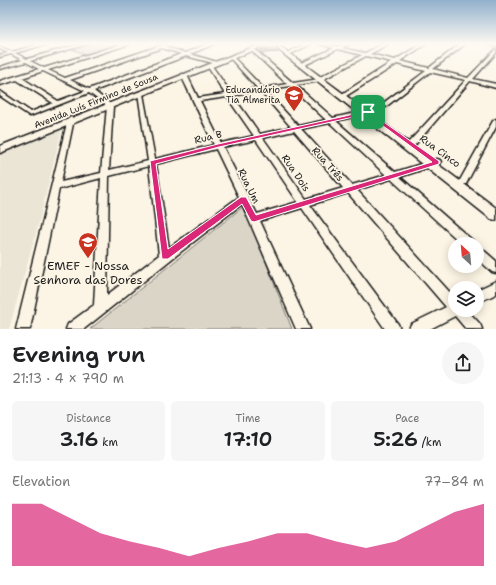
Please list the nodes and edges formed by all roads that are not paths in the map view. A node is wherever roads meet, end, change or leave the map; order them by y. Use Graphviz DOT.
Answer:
graph roads {
  1 [pos="23,59"];
  2 [pos="32,59"];
  3 [pos="78,59"];
  4 [pos="126,59"];
  5 [pos="173,59"];
  6 [pos="199,59"];
  7 [pos="226,59"];
  8 [pos="228,59"];
  9 [pos="233,59"];
  10 [pos="261,59"];
  11 [pos="294,59"];
  12 [pos="297,59"];
  13 [pos="313,59"];
  14 [pos="357,59"];
  15 [pos="382,59"];
  16 [pos="402,59"];
  17 [pos="445,59"];
  18 [pos="487,59"];
  19 [pos="26,61"];
  20 [pos="397,63"];
  21 [pos="303,64"];
  22 [pos="212,65"];
  23 [pos="0,68"];
  24 [pos="44,70"];
  25 [pos="431,71"];
  26 [pos="6,76"];
  27 [pos="185,76"];
  28 [pos="18,78"];
  29 [pos="320,79"];
  30 [pos="469,79"];
  31 [pos="11,80"];
  32 [pos="65,80"];
  33 [pos="0,83"];
  34 [pos="290,84"];
  35 [pos="496,86"];
  36 [pos="262,89"];
  37 [pos="91,92"];
  38 [pos="0,93"];
  39 [pos="140,94"];
  40 [pos="344,94"];
  41 [pos="230,95"];
  42 [pos="197,100"];
  43 [pos="58,104"];
  44 [pos="109,105"];
  45 [pos="368,113"];
  46 [pos="332,120"];
  47 [pos="70,121"];
  48 [pos="496,121"];
  49 [pos="296,128"];
  50 [pos="258,137"];
  51 [pos="411,144"];
  52 [pos="0,146"];
  53 [pos="218,146"];
  54 [pos="0,150"];
  55 [pos="152,162"];
  56 [pos="434,164"];
  57 [pos="105,174"];
  58 [pos="392,176"];
  59 [pos="463,182"];
  60 [pos="55,187"];
  61 [pos="350,189"];
  62 [pos="243,199"];
  63 [pos="304,204"];
  64 [pos="496,206"];
  65 [pos="496,215"];
  66 [pos="254,219"];
  67 [pos="461,237"];
  68 [pos="165,256"];
  69 [pos="484,258"];
  70 [pos="496,268"];
  71 [pos="496,288"];
  72 [pos="484,294"];
  73 [pos="448,300"];
  74 [pos="100,309"];
  75 [pos="448,312"];
  76 [pos="464,317"];
  77 [pos="23,329"];
  78 [pos="74,329"];
  79 [pos="303,329"];
  80 [pos="393,329"];
  81 [pos="416,329"];
  82 [pos="475,329"];
  1 -- 19 [label="street"];
  2 -- 19 [label="street"];
  3 -- 24 [label="street"];
  4 -- 32 [label="street"];
  5 -- 37 [label="street"];
  6 -- 22 [label="street"];
  7 -- 22 [label="street, Avenida Luís Firmino de Sousa"];
  8 -- 22 [label="street, Avenida Luís Firmino de Sousa"];
  9 -- 36 [label="street, Rua Três"];
  10 -- 34 [label="street"];
  11 -- 29 [label="street, Rua Cinco"];
  12 -- 21 [label="street, Rua Cinco"];
  13 -- 21 [label="street"];
  14 -- 29 [label="street"];
  15 -- 20 [label="street"];
  16 -- 20 [label="street"];
  17 -- 25 [label="street"];
  18 -- 30 [label="street"];
  19 -- 23 [label="street"];
  19 -- 24 [label="street"];
  20 -- 25 [label="street"];
  20 -- 40 [label="street"];
  21 -- 29 [label="street, Rua Cinco"];
  22 -- 27 [label="street, Avenida Luís Firmino de Sousa"];
  22 -- 41 [label="street, Rua Dois"];
  24 -- 28 [label="street"];
  24 -- 32 [label="street"];
  25 -- 30 [label="street"];
  25 -- 45 [label="street"];
  26 -- 31 [label="street"];
  27 -- 39 [label="street, Avenida Luís Firmino de Sousa"];
  27 -- 42 [label="street, Rua Um"];
  27 -- 44 [label="street, Avenida Luís Firmino de Sousa"];
  28 -- 31 [label="street"];
  28 -- 43 [label="street"];
  29 -- 34 [label="street"];
  29 -- 40 [label="street, Rua Cinco"];
  29 -- 45 [label="street, Rua Cinco"];
  30 -- 35 [label="street"];
  30 -- 51 [label="street"];
  31 -- 33 [label="street"];
  32 -- 37 [label="street"];
  34 -- 36 [label="street"];
  34 -- 46 [label="street"];
  36 -- 41 [label="street"];
  36 -- 49 [label="street, Rua Três"];
  37 -- 43 [label="street"];
  37 -- 44 [label="street"];
  38 -- 43 [label="street"];
  39 -- 44 [label="street, Avenida Luís Firmino de Sousa"];
  39 -- 55 [label="street"];
  40 -- 45 [label="street, Rua Cinco"];
  41 -- 42 [label="street"];
  41 -- 50 [label="street, Rua Dois"];
  42 -- 53 [label="street, Rua Um"];
  44 -- 47 [label="street, Avenida Luís Firmino de Sousa"];
  44 -- 57 [label="street"];
  45 -- 46 [label="street, Rua B"];
  45 -- 51 [label="street, Rua Cinco"];
  45 -- 56 [label="street, Rua Cinco"];
  46 -- 49 [label="street, Rua B"];
  46 -- 58 [label="street"];
  47 -- 52 [label="street, Avenida Luís Firmino de Sousa"];
  47 -- 54 [label="street, Avenida Luís Firmino de Sousa"];
  47 -- 60 [label="street"];
  48 -- 59 [label="street"];
  49 -- 50 [label="street, Rua B"];
  49 -- 61 [label="street, Rua Três"];
  50 -- 53 [label="street, Rua B"];
  50 -- 63 [label="street, Rua Dois"];
  51 -- 56 [label="street, Rua Cinco"];
  53 -- 55 [label="street, Rua B"];
  53 -- 62 [label="street, Rua Um"];
  55 -- 57 [label="street, Rua B"];
  55 -- 68 [label="street"];
  56 -- 58 [label="street"];
  56 -- 59 [label="street, Rua Cinco"];
  56 -- 65 [label="street, Rua Cinco"];
  57 -- 60 [label="street, Rua B"];
  57 -- 74 [label="street"];
  58 -- 61 [label="street"];
  58 -- 67 [label="street"];
  59 -- 64 [label="street, Rua Cinco"];
  60 -- 77 [label="street"];
  61 -- 63 [label="street"];
  61 -- 73 [label="street, Rua Três"];
  62 -- 66 [label="street, Rua Um"];
  62 -- 68 [label="street"];
  63 -- 66 [label="street"];
  63 -- 80 [label="street, Rua Dois"];
  66 -- 79 [label="street, Rua Um"];
  68 -- 74 [label="street"];
  69 -- 70 [label="street"];
  71 -- 72 [label="street"];
  74 -- 78 [label="street"];
  75 -- 81 [label="street"];
  76 -- 82 [label="street"];
}
